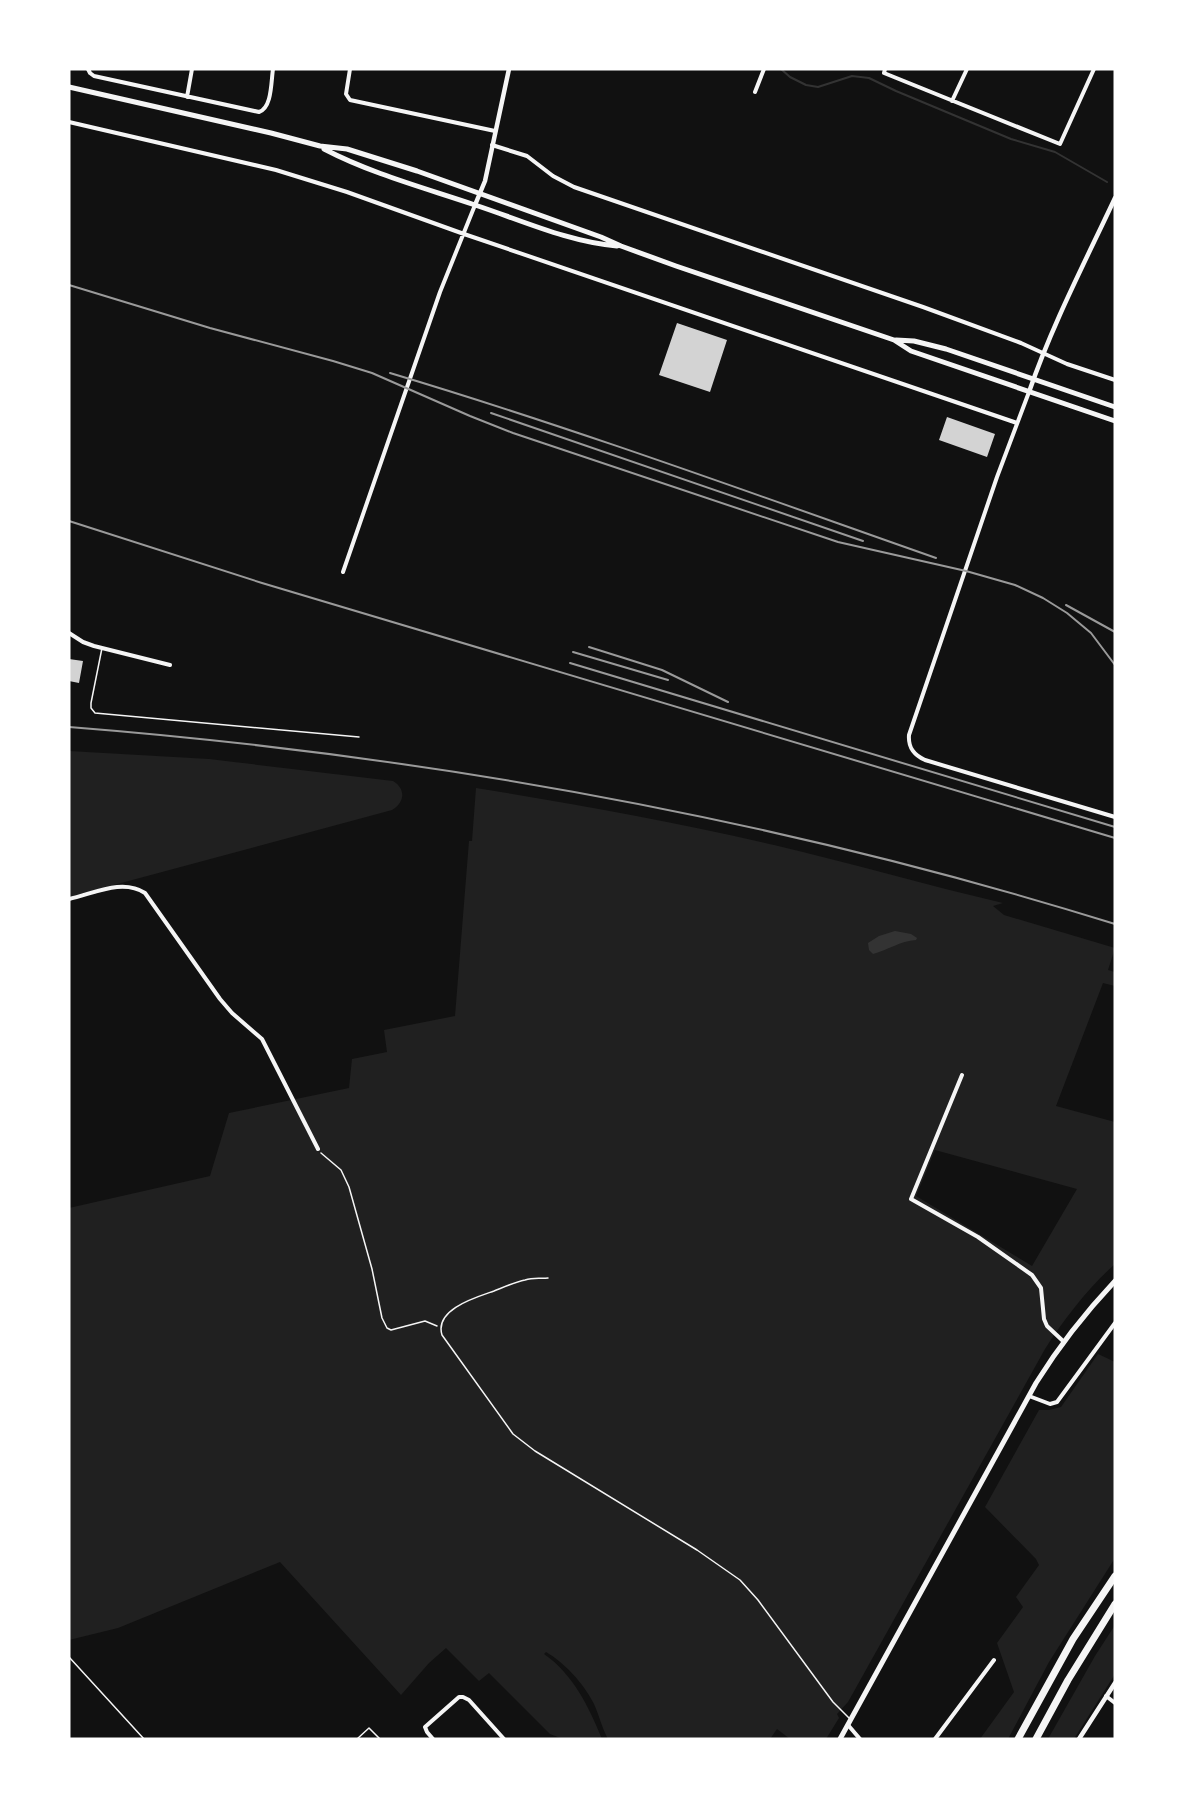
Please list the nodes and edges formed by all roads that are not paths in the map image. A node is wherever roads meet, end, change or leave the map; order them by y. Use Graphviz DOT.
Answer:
graph roads {
  1 [pos="192,69"];
  2 [pos="273,69"];
  3 [pos="350,69"];
  4 [pos="509,69"];
  5 [pos="764,69"];
  6 [pos="967,69"];
  7 [pos="1092,70"];
  8 [pos="89,71"];
  9 [pos="885,71"];
  10 [pos="69,87"];
  11 [pos="755,92"];
  12 [pos="187,97"];
  13 [pos="952,101"];
  14 [pos="69,122"];
  15 [pos="495,131"];
  16 [pos="492,145"];
  17 [pos="320,146"];
  18 [pos="480,194"];
  19 [pos="1115,198"];
  20 [pos="475,205"];
  21 [pos="464,234"];
  22 [pos="621,246"];
  23 [pos="894,340"];
  24 [pos="1043,352"];
  25 [pos="1034,378"];
  26 [pos="1115,380"];
  27 [pos="1029,392"];
  28 [pos="1115,406"];
  29 [pos="1115,421"];
  30 [pos="1017,423"];
  31 [pos="343,572"];
  32 [pos="69,633"];
  33 [pos="102,648"];
  34 [pos="170,665"];
  35 [pos="359,737"];
  36 [pos="1115,817"];
  37 [pos="69,899"];
  38 [pos="962,1075"];
  39 [pos="318,1149"];
  40 [pos="548,1278"];
  41 [pos="1115,1281"];
  42 [pos="1115,1323"];
  43 [pos="1063,1341"];
  44 [pos="1029,1396"];
  45 [pos="1115,1576"];
  46 [pos="1115,1605"];
  47 [pos="994,1660"];
  48 [pos="1115,1683"];
  49 [pos="1107,1696"];
  50 [pos="1115,1703"];
  51 [pos="850,1722"];
  52 [pos="433,1739"];
  53 [pos="504,1739"];
  54 [pos="840,1739"];
  55 [pos="860,1739"];
  56 [pos="935,1739"];
  57 [pos="1018,1739"];
  58 [pos="1036,1739"];
  59 [pos="1079,1739"];
  1 -- 12 [label="street"];
  2 -- 12 [label="street"];
  3 -- 15 [label="street"];
  4 -- 15 [label="street"];
  5 -- 11 [label="street"];
  6 -- 13 [label="street"];
  7 -- 13 [label="street"];
  8 -- 12 [label="street"];
  9 -- 13 [label="street"];
  10 -- 17 [label="main road"];
  14 -- 21 [label="street"];
  15 -- 16 [label="street"];
  16 -- 18 [label="street"];
  16 -- 24 [label="street"];
  17 -- 18 [label="main road"];
  17 -- 20 [label="main road"];
  18 -- 20 [label="street"];
  18 -- 22 [label="main road"];
  19 -- 24 [label="street"];
  20 -- 21 [label="street"];
  20 -- 22 [label="main road"];
  21 -- 30 [label="street"];
  21 -- 31 [label="street"];
  22 -- 23 [label="main road"];
  23 -- 25 [label="main road"];
  23 -- 27 [label="main road"];
  24 -- 25 [label="street"];
  24 -- 26 [label="street"];
  25 -- 27 [label="street"];
  25 -- 28 [label="main road"];
  27 -- 29 [label="main road"];
  27 -- 30 [label="street"];
  30 -- 36 [label="street"];
  32 -- 33 [label="street"];
  33 -- 34 [label="street"];
  33 -- 35 [label="lane"];
  37 -- 39 [label="street"];
  38 -- 43 [label="street"];
  40 -- 51 [label="lane"];
  41 -- 43 [label="main road"];
  42 -- 44 [label="street"];
  43 -- 44 [label="main road"];
  44 -- 51 [label="main road"];
  45 -- 57 [label="highway"];
  46 -- 58 [label="highway"];
  47 -- 56 [label="street"];
  48 -- 49 [label="street"];
  49 -- 50 [label="street"];
  49 -- 59 [label="street"];
  51 -- 54 [label="main road"];
  51 -- 55 [label="street"];
  52 -- 53 [label="street"];
}
